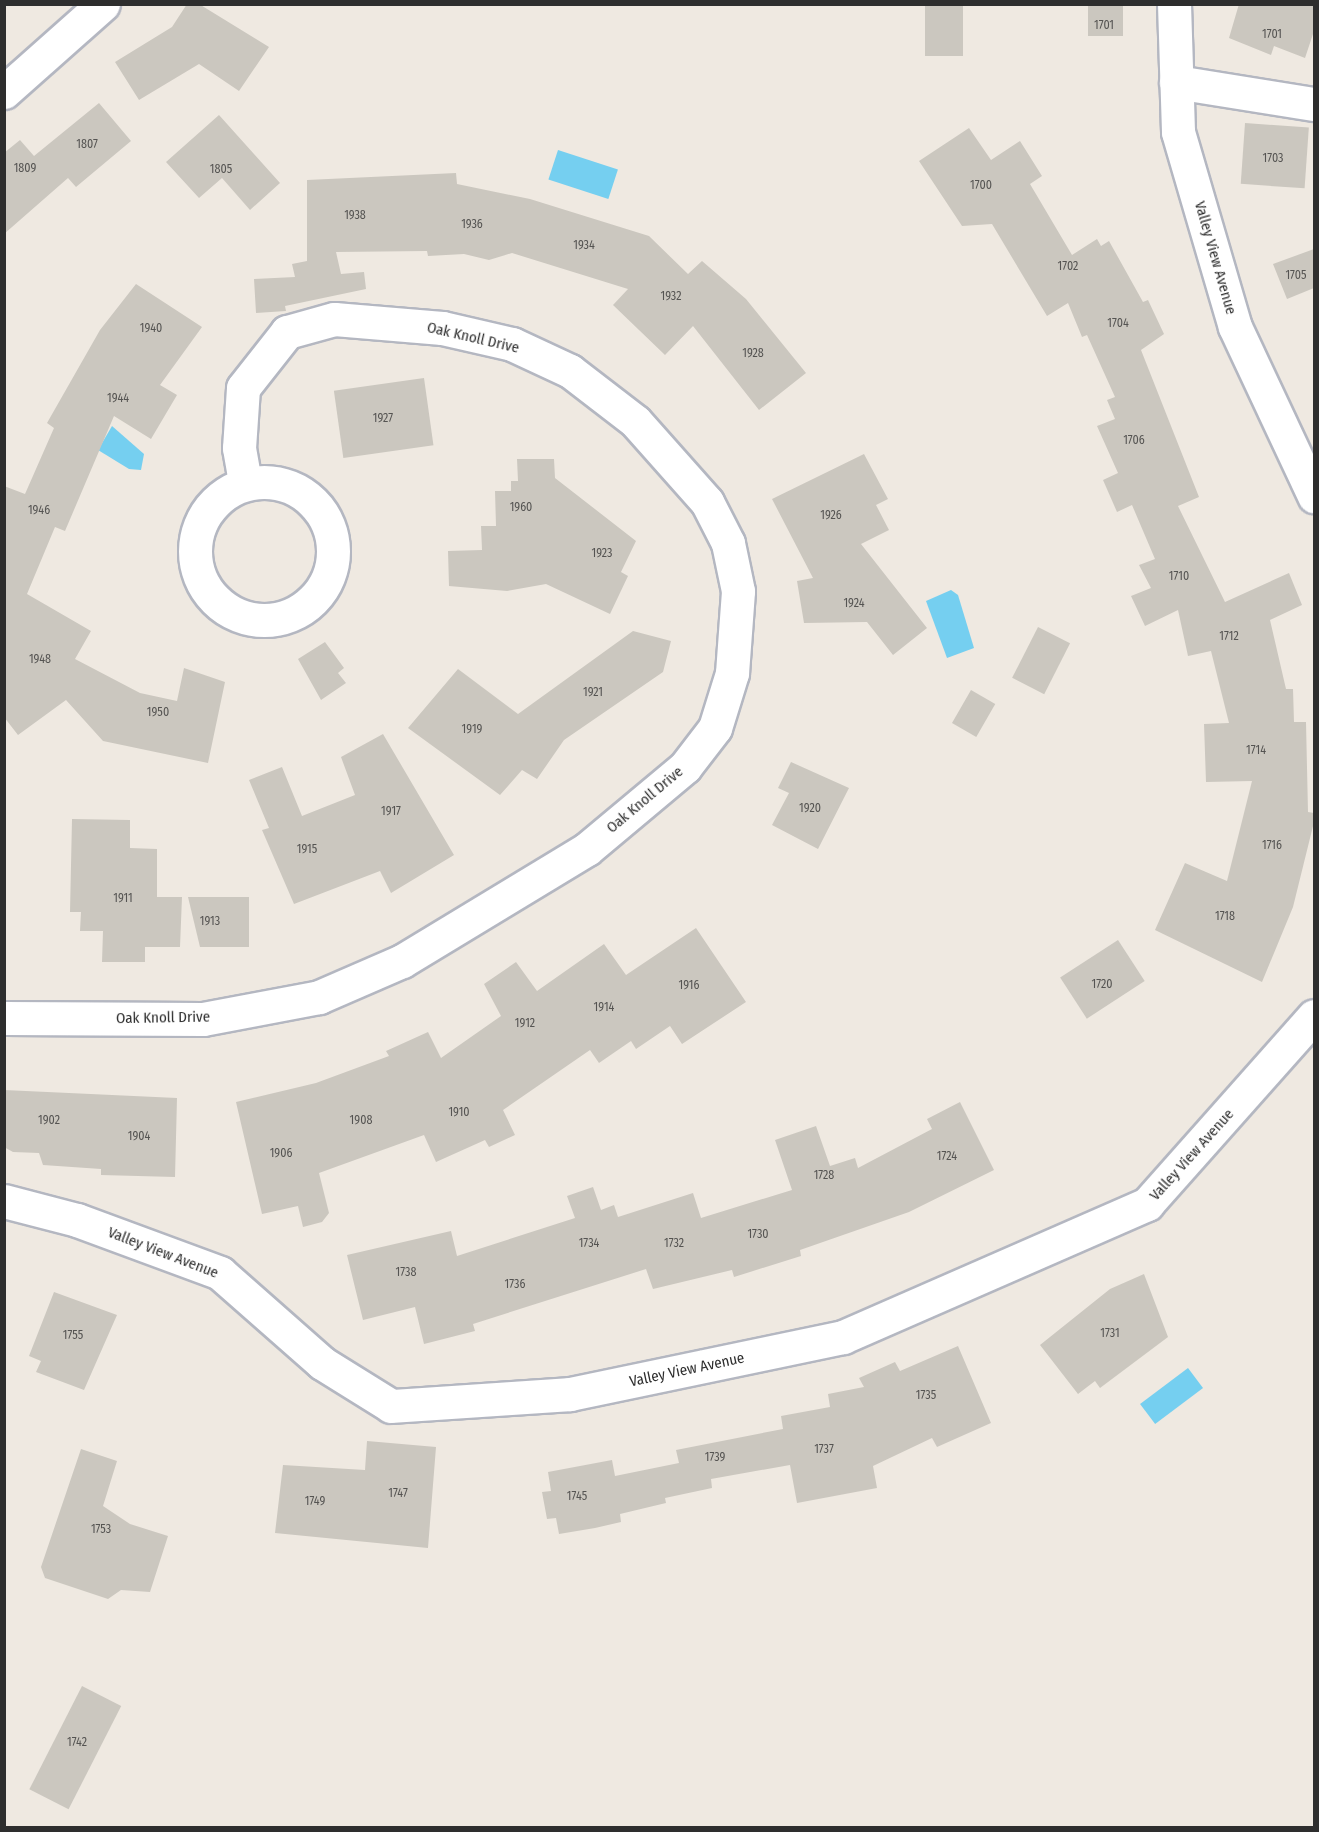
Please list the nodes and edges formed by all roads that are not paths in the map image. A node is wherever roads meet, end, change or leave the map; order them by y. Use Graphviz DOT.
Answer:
graph roads {
  1 [pos="103,4"];
  2 [pos="1174,4"];
  3 [pos="1176,82"];
  4 [pos="4,92"];
  5 [pos="1314,104"];
  6 [pos="245,483"];
  7 [pos="1314,496"];
  8 [pos="1314,1016"];
  9 [pos="4,1018"];
  10 [pos="4,1201"];
  1 -- 4 [label="street"];
  2 -- 3 [label="street, Valley View Avenue"];
  3 -- 5 [label="street"];
  3 -- 7 [label="street, Valley View Avenue"];
  6 -- 6 [label="street"];
  6 -- 9 [label="street, Oak Knoll Drive"];
  8 -- 10 [label="street, Valley View Avenue"];
}
